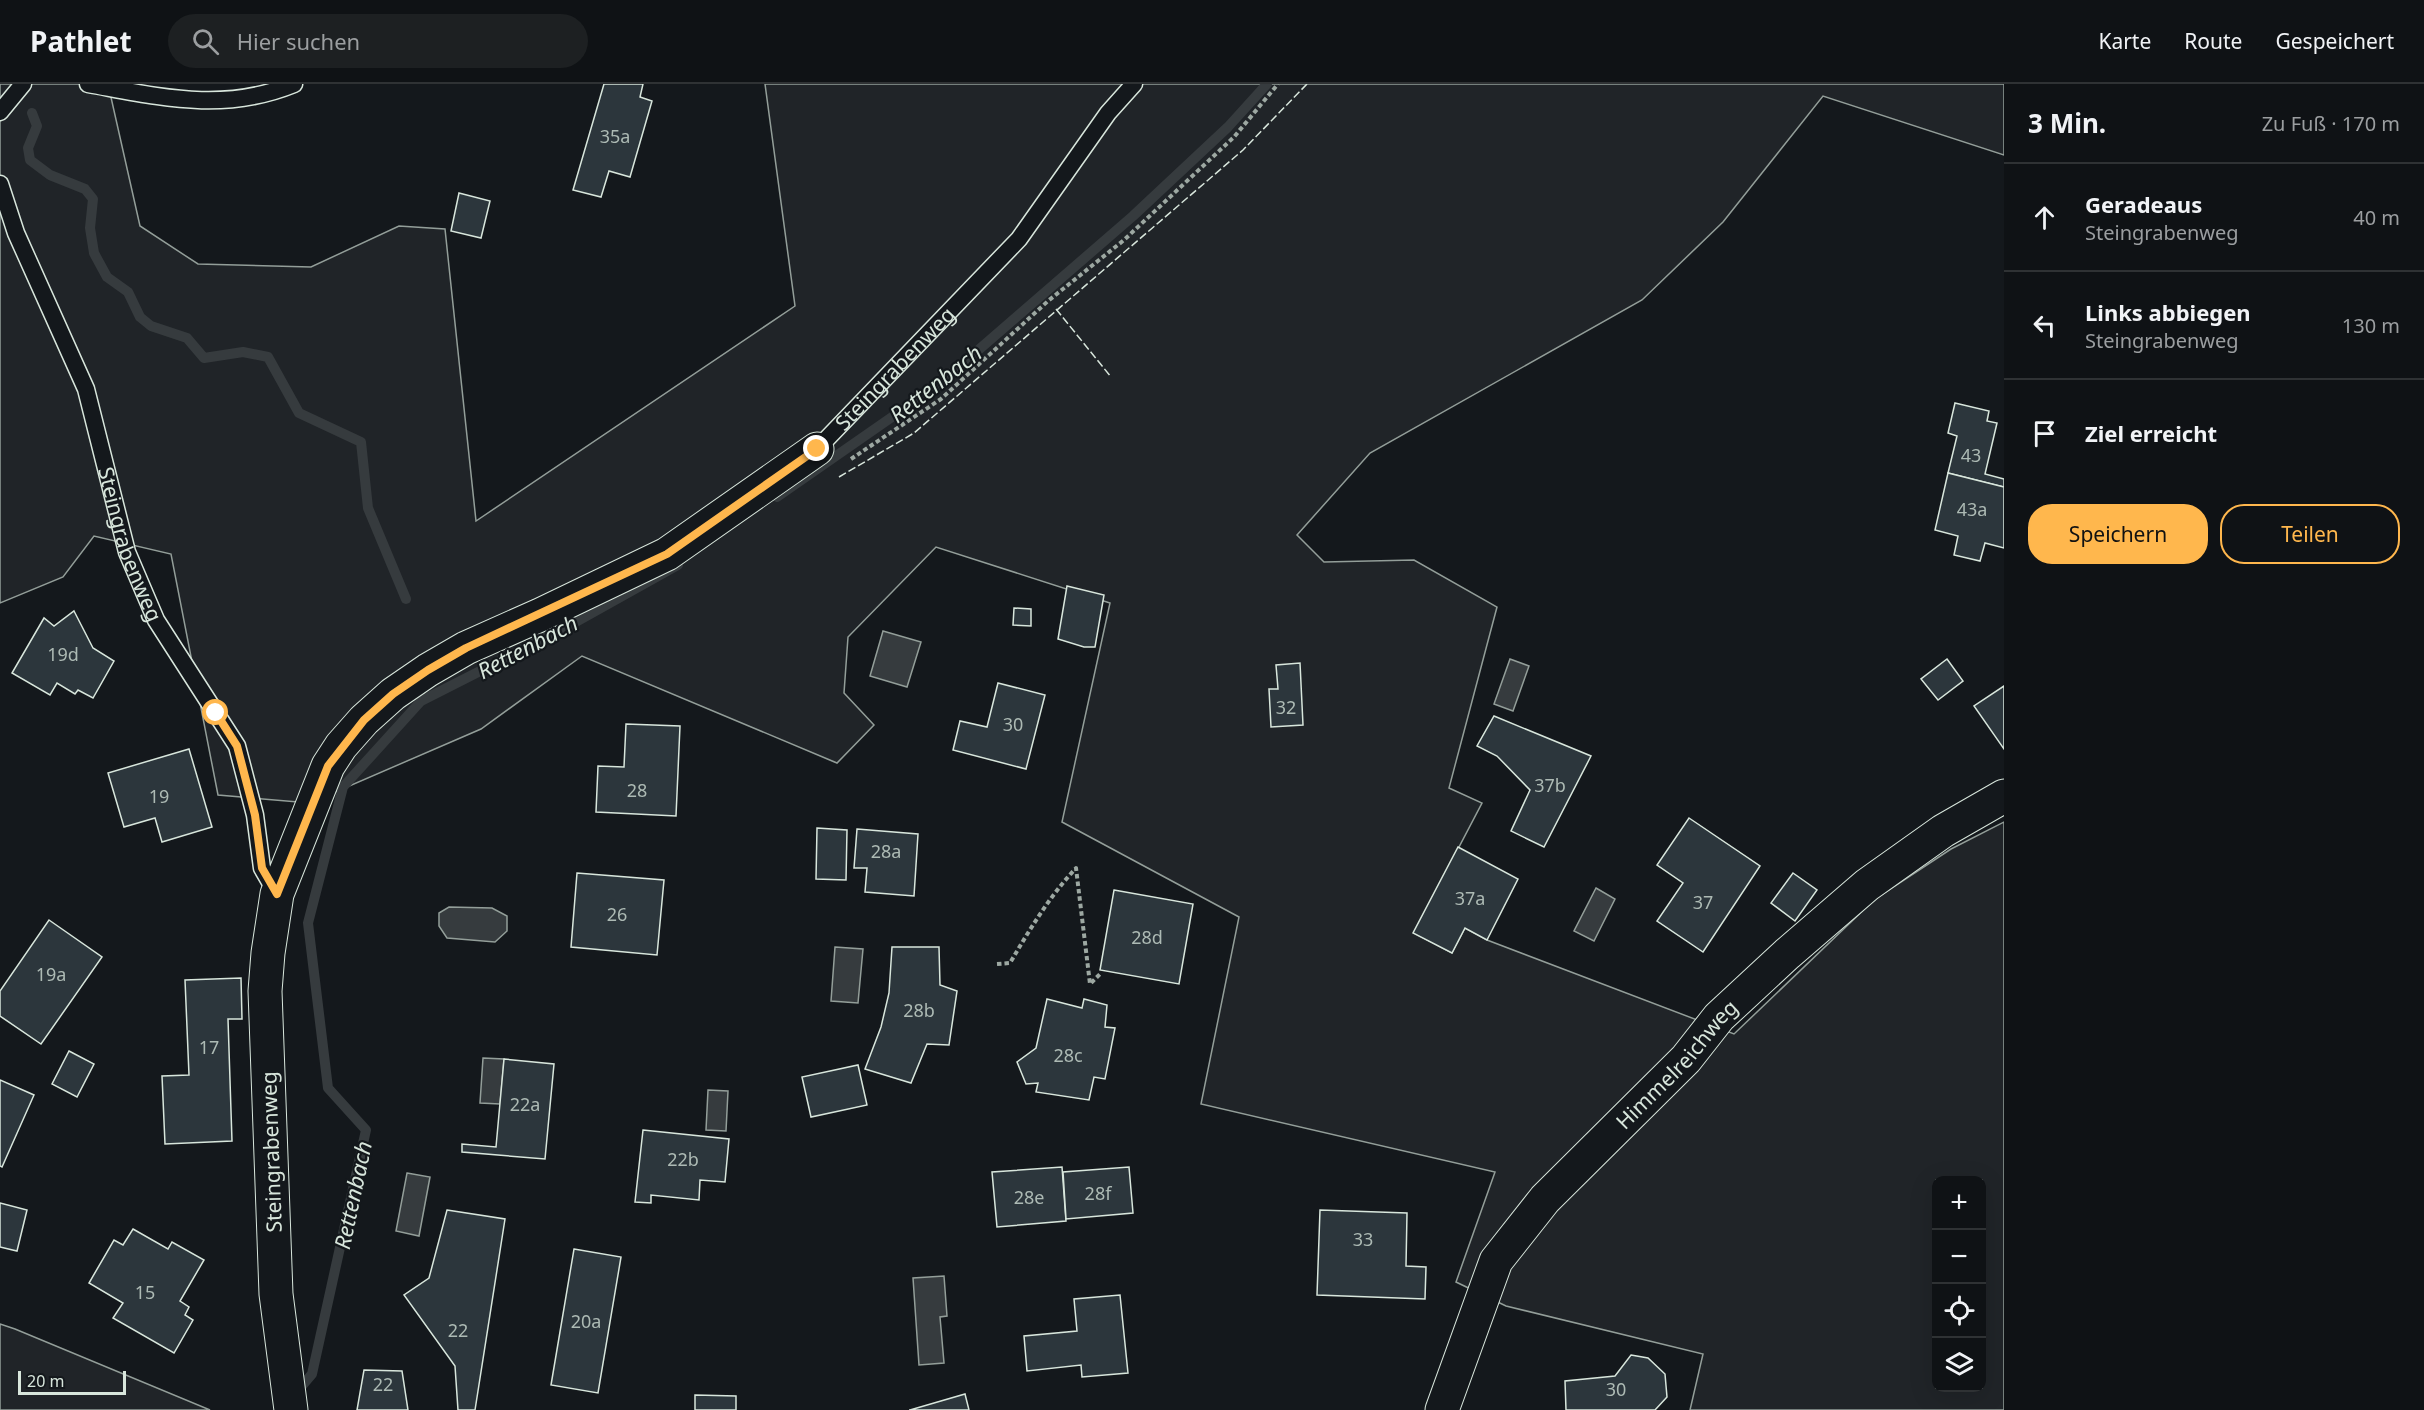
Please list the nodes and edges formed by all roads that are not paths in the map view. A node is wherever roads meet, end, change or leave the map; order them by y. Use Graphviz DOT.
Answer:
graph roads {
  1 [pos="23,84"];
  2 [pos="88,84"];
  3 [pos="294,84"];
  4 [pos="1134,84"];
  5 [pos="0,112"];
  6 [pos="0,184"];
  7 [pos="830,457"];
  8 [pos="2004,796"];
  9 [pos="277,894"];
  10 [pos="290,1400"];
  11 [pos="1442,1410"];
  1 -- 5 [label="lane"];
  2 -- 3 [label="lane"];
  4 -- 7 [label="lane, Steingrabenweg"];
  6 -- 9 [label="lane, Steingrabenweg"];
  7 -- 9 [label="street, Steingrabenweg"];
  8 -- 11 [label="street, Himmelreichweg"];
  9 -- 10 [label="street, Steingrabenweg"];
}
